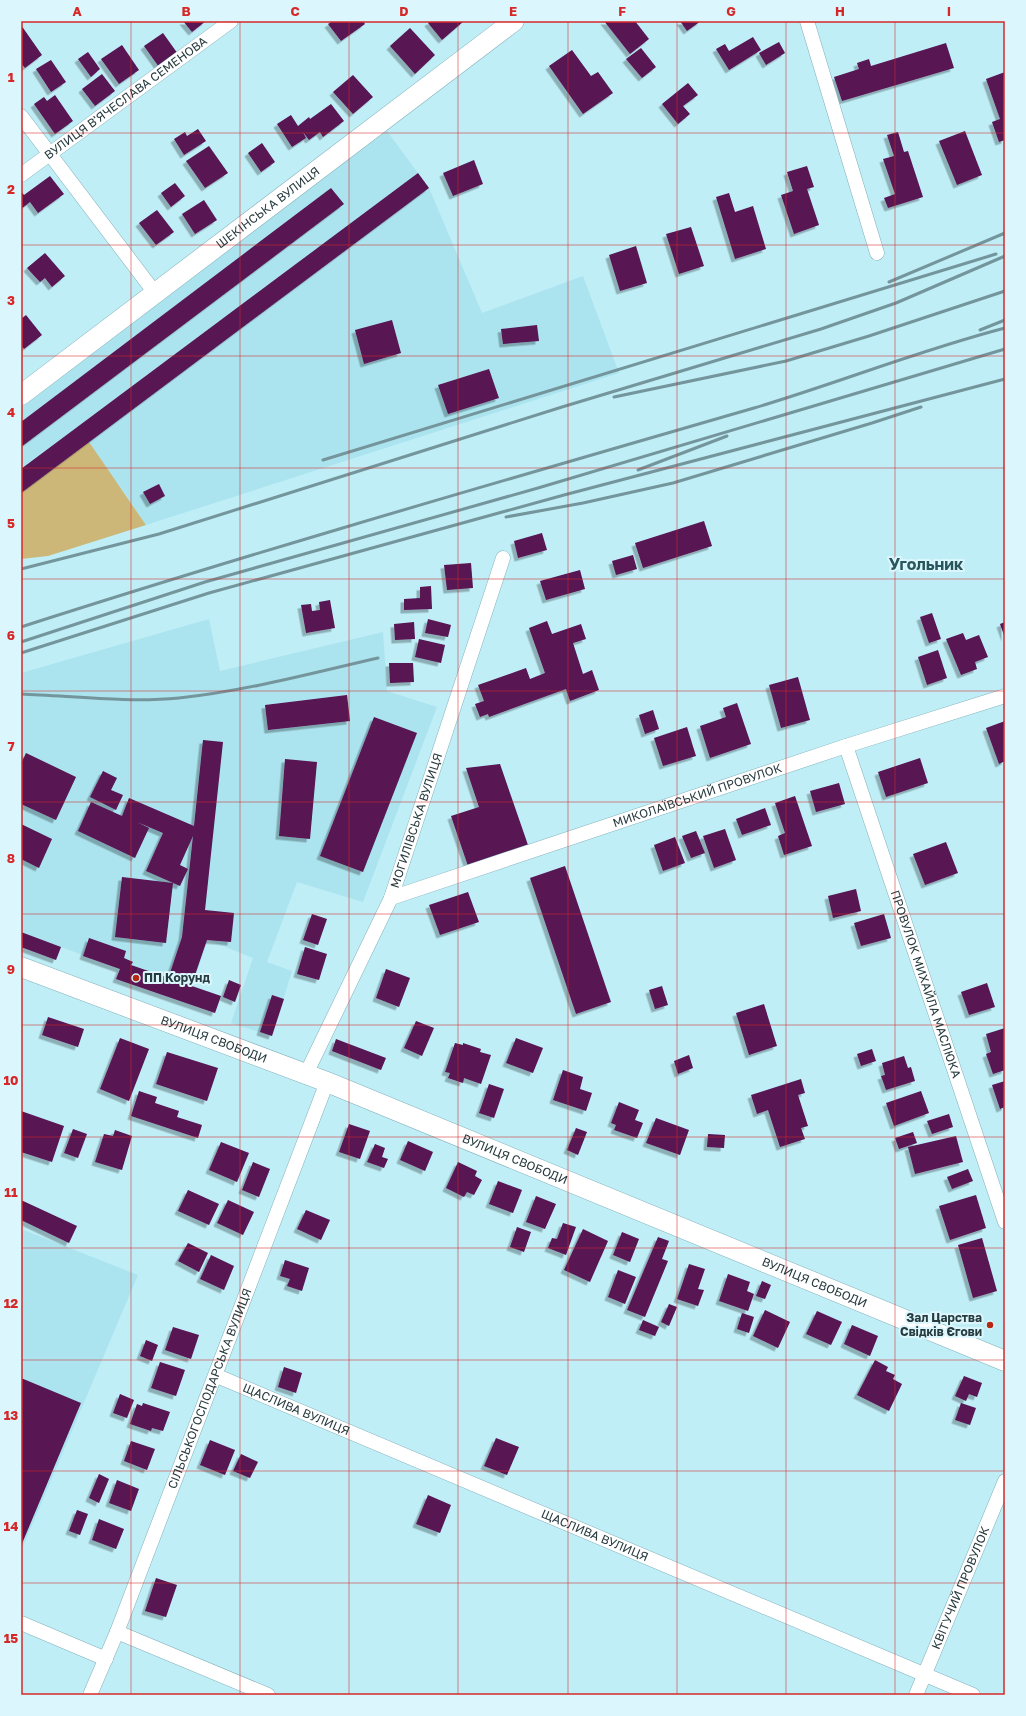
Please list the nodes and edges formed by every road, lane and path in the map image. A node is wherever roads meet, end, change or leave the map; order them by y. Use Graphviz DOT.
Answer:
graph roads {
  1 [pos="231,21"];
  2 [pos="514,21"];
  3 [pos="807,21"];
  4 [pos="21,116"];
  5 [pos="49,153"];
  6 [pos="21,175"];
  7 [pos="876,253"];
  8 [pos="155,293"];
  9 [pos="21,395"];
  10 [pos="503,558"];
  11 [pos="1005,696"];
  12 [pos="846,746"];
  13 [pos="391,898"];
  14 [pos="21,968"];
  15 [pos="306,1074"];
  16 [pos="327,1082"];
  17 [pos="1005,1222"];
  18 [pos="1005,1360"];
  19 [pos="216,1376"];
  20 [pos="1005,1481"];
  21 [pos="21,1623"];
  22 [pos="117,1632"];
  23 [pos="106,1659"];
  24 [pos="925,1675"];
  25 [pos="90,1695"];
  26 [pos="268,1695"];
  27 [pos="916,1695"];
  28 [pos="973,1695"];
  1 -- 5 [label="street, ВУЛИЦЯ В'ЯЧЕСЛАВА СЕМЕНОВА"];
  2 -- 8 [label="street, ШЕКІНСЬКА ВУЛИЦЯ"];
  3 -- 7 [label="street"];
  4 -- 5 [label="street"];
  5 -- 6 [label="street, ВУЛИЦЯ В'ЯЧЕСЛАВА СЕМЕНОВА"];
  5 -- 8 [label="street"];
  8 -- 9 [label="street, ШЕКІНСЬКА ВУЛИЦЯ"];
  10 -- 13 [label="street, МОГИЛІВСЬКА ВУЛИЦЯ"];
  11 -- 12 [label="street, МИКОЛАЇВСЬКИЙ ПРОВУЛОК"];
  12 -- 13 [label="street, МИКОЛАЇВСЬКИЙ ПРОВУЛОК"];
  12 -- 17 [label="street, ПРОВУЛОК МИХАЙЛА МАСЛЮКА"];
  13 -- 15 [label="street, МОГИЛІВСЬКА ВУЛИЦЯ"];
  14 -- 15 [label="street, ВУЛИЦЯ СВОБОДИ"];
  15 -- 16 [label="street, ВУЛИЦЯ СВОБОДИ"];
  16 -- 18 [label="street, ВУЛИЦЯ СВОБОДИ"];
  16 -- 19 [label="street, СІЛЬСЬКОГОСПОДАРСЬКА ВУЛИЦЯ"];
  19 -- 22 [label="street, СІЛЬСЬКОГОСПОДАРСЬКА ВУЛИЦЯ"];
  19 -- 24 [label="street, ЩАСЛИВА ВУЛИЦЯ"];
  20 -- 24 [label="street, КВІТУЧИЙ ПРОВУЛОК"];
  21 -- 23 [label="street"];
  22 -- 23 [label="street, СІЛЬСЬКОГОСПОДАРСЬКА ВУЛИЦЯ"];
  22 -- 26 [label="street"];
  23 -- 25 [label="street, СІЛЬСЬКОГОСПОДАРСЬКА ВУЛИЦЯ"];
  24 -- 27 [label="street, КВІТУЧИЙ ПРОВУЛОК"];
  24 -- 28 [label="street, ЩАСЛИВА ВУЛИЦЯ"];
}
